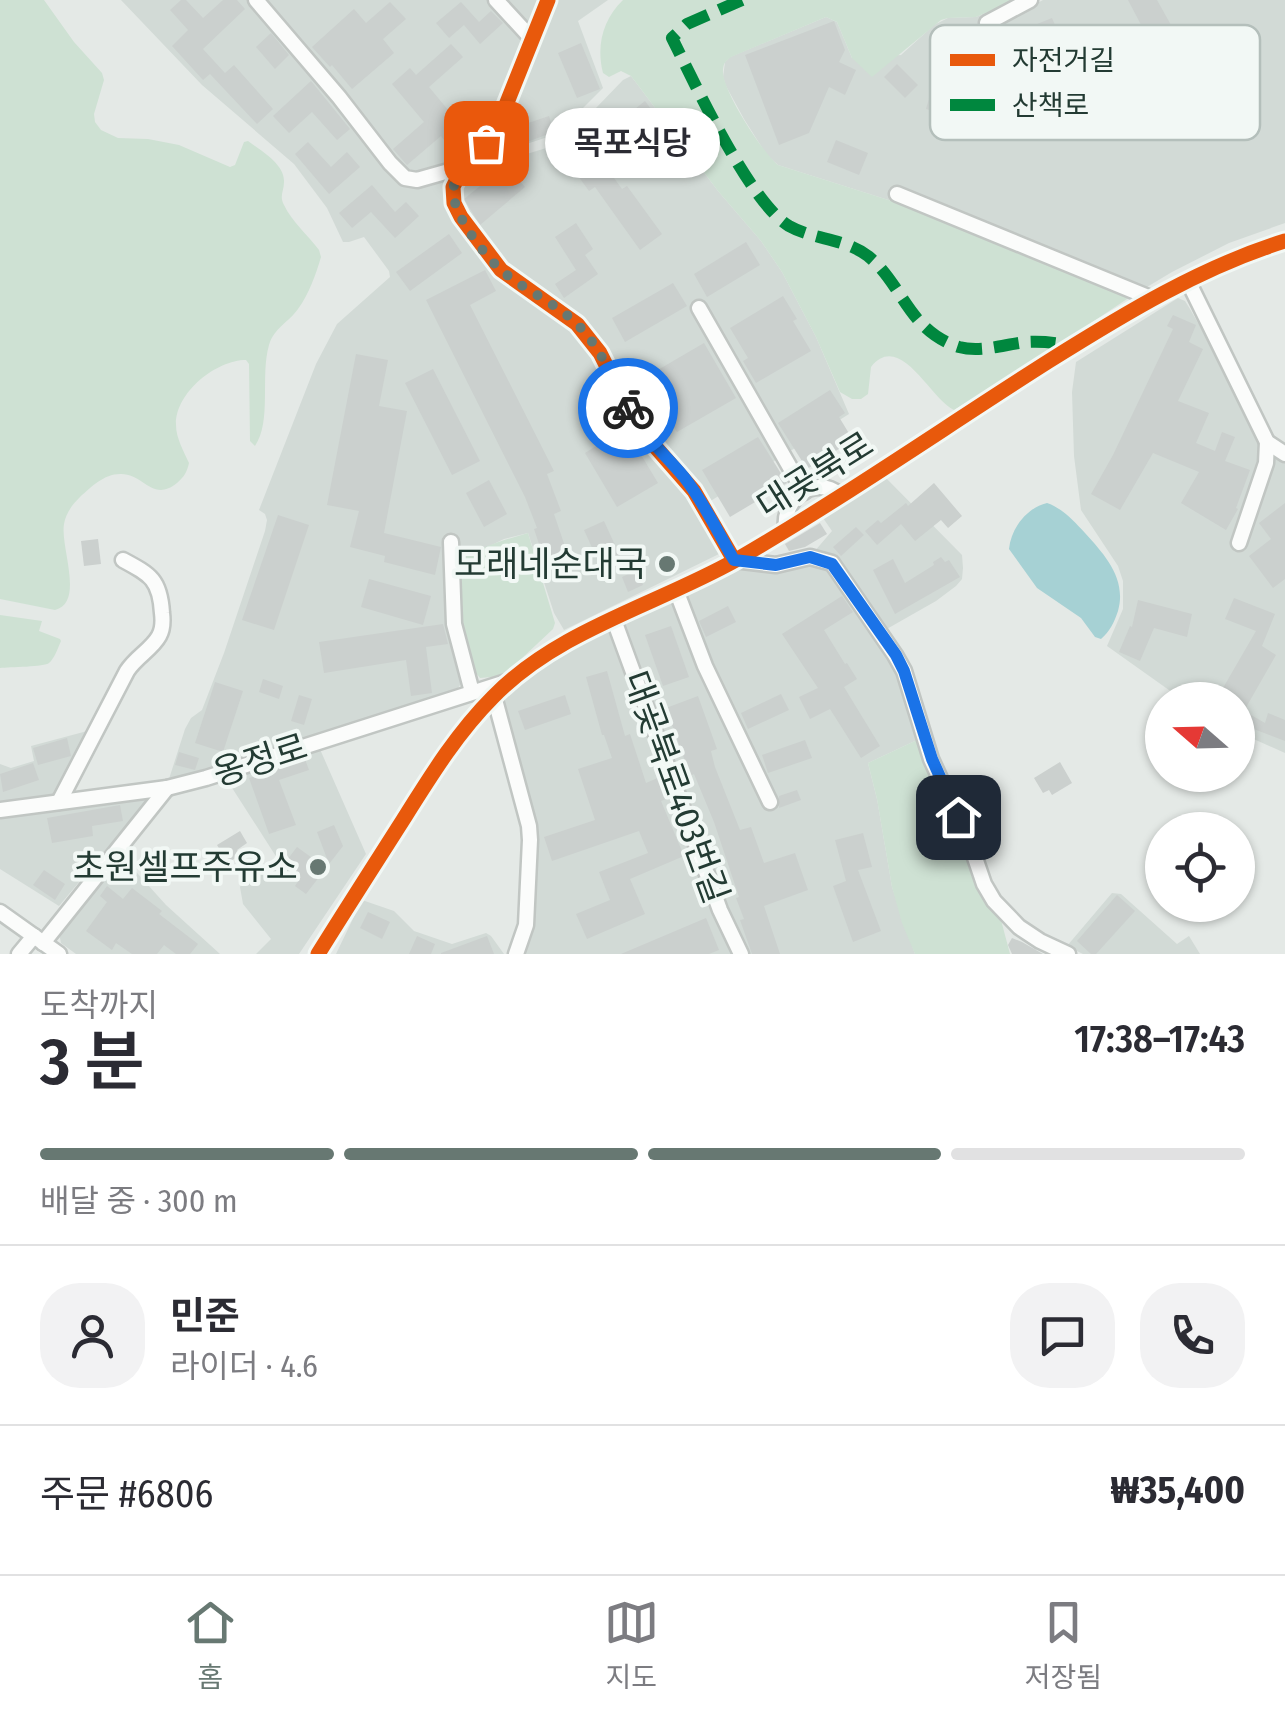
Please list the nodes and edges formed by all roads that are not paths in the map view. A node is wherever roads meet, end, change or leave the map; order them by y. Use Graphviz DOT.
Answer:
graph roads {
  1 [pos="256,0"];
  2 [pos="496,0"];
  3 [pos="548,0"];
  4 [pos="1030,0"];
  5 [pos="987,23"];
  6 [pos="531,38"];
  7 [pos="463,168"];
  8 [pos="897,194"];
  9 [pos="1285,241"];
  10 [pos="1188,281"];
  11 [pos="1152,299"];
  12 [pos="699,308"];
  13 [pos="1267,442"];
  14 [pos="1285,454"];
  15 [pos="804,492"];
  16 [pos="840,496"];
  17 [pos="786,529"];
  18 [pos="451,542"];
  19 [pos="1239,543"];
  20 [pos="123,560"];
  21 [pos="734,560"];
  22 [pos="676,590"];
  23 [pos="614,620"];
  24 [pos="512,680"];
  25 [pos="472,692"];
  26 [pos="494,696"];
  27 [pos="167,788"];
  28 [pos="58,802"];
  29 [pos="770,802"];
  30 [pos="0,810"];
  31 [pos="0,912"];
  32 [pos="39,939"];
  33 [pos="19,954"];
  34 [pos="60,954"];
  35 [pos="318,954"];
  36 [pos="516,954"];
  37 [pos="741,954"];
  38 [pos="1068,954"];
  1 -- 7 [label="street"];
  2 -- 6 [label="street"];
  3 -- 6 [label="street"];
  4 -- 5 [label="street"];
  6 -- 7 [label="street"];
  7 -- 21 [label="street"];
  8 -- 11 [label="street"];
  9 -- 10 [label="street, 대곶북로"];
  10 -- 11 [label="street, 대곶북로"];
  10 -- 13 [label="street"];
  11 -- 16 [label="street, 대곶북로"];
  12 -- 15 [label="street"];
  13 -- 14 [label="street"];
  13 -- 19 [label="street"];
  15 -- 16 [label="street"];
  15 -- 17 [label="street"];
  16 -- 17 [label="street, 대곶북로"];
  17 -- 21 [label="street, 대곶북로"];
  18 -- 25 [label="street"];
  20 -- 28 [label="street"];
  21 -- 22 [label="street, 대곶북로"];
  21 -- 38 [label="street"];
  22 -- 23 [label="street, 대곶북로"];
  22 -- 29 [label="street"];
  23 -- 24 [label="street, 대곶북로"];
  23 -- 37 [label="street, 대곶북로403번길"];
  24 -- 25 [label="street, 옹정로"];
  24 -- 26 [label="street, 대곶북로"];
  25 -- 27 [label="street, 옹정로"];
  26 -- 35 [label="street, 대곶북로"];
  26 -- 36 [label="street"];
  27 -- 28 [label="street, 옹정로"];
  27 -- 32 [label="street"];
  28 -- 30 [label="street, 옹정로"];
  31 -- 32 [label="street"];
  32 -- 33 [label="street"];
  32 -- 34 [label="street"];
}
